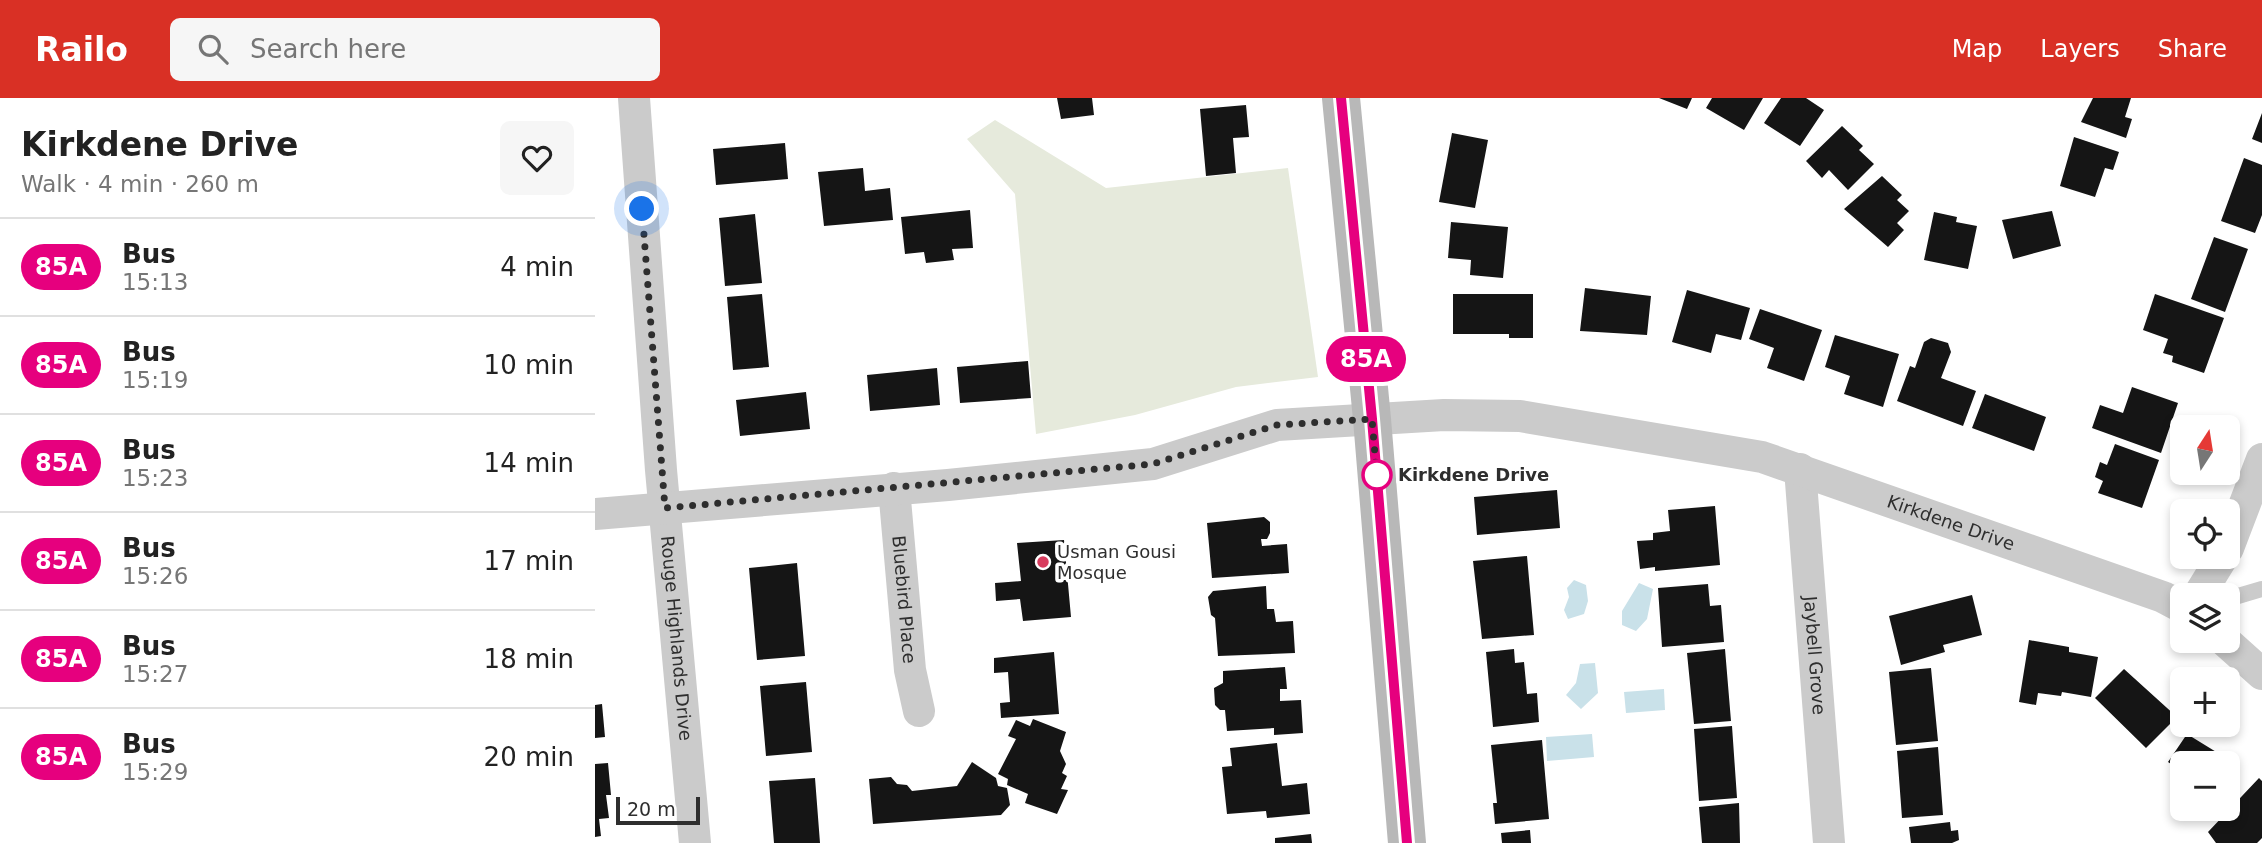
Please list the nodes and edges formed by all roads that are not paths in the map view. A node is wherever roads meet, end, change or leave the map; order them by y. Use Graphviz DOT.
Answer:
graph roads {
  1 [pos="634,98"];
  2 [pos="1341,98"];
  3 [pos="1372,419"];
  4 [pos="2262,460"];
  5 [pos="1800,469"];
  6 [pos="894,488"];
  7 [pos="665,508"];
  8 [pos="595,514"];
  9 [pos="2240,517"];
  10 [pos="2262,589"];
  11 [pos="2240,595"];
  12 [pos="2170,601"];
  13 [pos="2239,653"];
  14 [pos="2262,674"];
  15 [pos="919,710"];
  16 [pos="695,843"];
  17 [pos="1407,843"];
  18 [pos="1829,843"];
  1 -- 7 [label="street, Rouge Highlands Drive"];
  2 -- 3 [label="street"];
  3 -- 5 [label="street, Kirkdene Drive"];
  3 -- 6 [label="street, Kirkdene Drive"];
  3 -- 17 [label="street"];
  4 -- 9 [label="street"];
  5 -- 12 [label="street, Kirkdene Drive"];
  5 -- 18 [label="street, Jaybell Grove"];
  6 -- 7 [label="street, Kirkdene Drive"];
  6 -- 15 [label="street, Bluebird Place"];
  7 -- 8 [label="street, Kirkdene Drive"];
  7 -- 16 [label="street, Rouge Highlands Drive"];
  10 -- 11 [label="lane"];
  13 -- 14 [label="street"];
}
